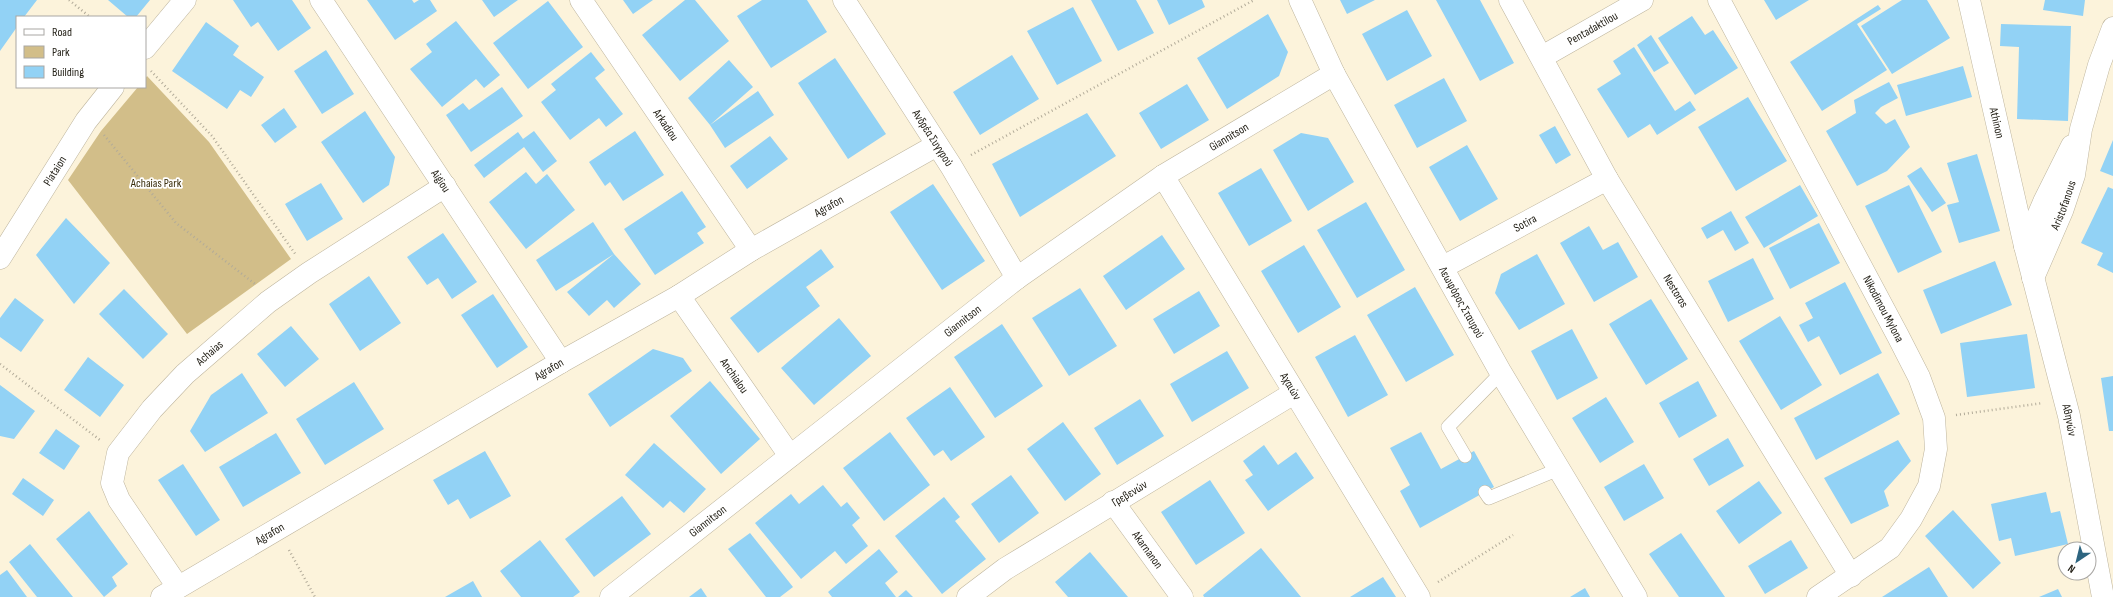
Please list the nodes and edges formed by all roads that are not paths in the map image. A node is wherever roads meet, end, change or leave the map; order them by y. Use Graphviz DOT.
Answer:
graph roads {
  1 [pos="185,0"];
  2 [pos="321,0"];
  3 [pos="581,0"];
  4 [pos="844,0"];
  5 [pos="1300,0"];
  6 [pos="1510,0"];
  7 [pos="1642,0"];
  8 [pos="1719,0"];
  9 [pos="1969,0"];
  10 [pos="2113,28"];
  11 [pos="146,47"];
  12 [pos="1542,58"];
  13 [pos="1334,74"];
  14 [pos="113,88"];
  15 [pos="2081,129"];
  16 [pos="937,145"];
  17 [pos="1163,176"];
  18 [pos="1607,179"];
  19 [pos="446,186"];
  20 [pos="2025,246"];
  21 [pos="751,250"];
  22 [pos="0,258"];
  23 [pos="1443,267"];
  24 [pos="1017,278"];
  25 [pos="2033,278"];
  26 [pos="679,296"];
  27 [pos="561,362"];
  28 [pos="1501,373"];
  29 [pos="1294,393"];
  30 [pos="790,456"];
  31 [pos="1465,456"];
  32 [pos="1559,469"];
  33 [pos="1485,492"];
  34 [pos="1113,502"];
  35 [pos="1851,576"];
  36 [pos="170,592"];
  37 [pos="611,597"];
  38 [pos="968,597"];
  39 [pos="1182,597"];
  40 [pos="1419,597"];
  41 [pos="1636,597"];
  42 [pos="1818,597"];
  43 [pos="2103,597"];
  1 -- 11 [label="street"];
  2 -- 19 [label="street, Aigiou"];
  3 -- 21 [label="street, Arkadiou"];
  4 -- 16 [label="street, Ανδρέα Συγγρού"];
  5 -- 13 [label="street, Λεωφόρος Σταυρού"];
  6 -- 12 [label="street, Nestoros"];
  7 -- 12 [label="street, Pentadaktilou"];
  8 -- 35 [label="street, Nikodimou Mylona"];
  9 -- 20 [label="street, Athinon"];
  10 -- 15 [label="street, Aristofanous"];
  12 -- 18 [label="street, Nestoros"];
  13 -- 17 [label="street, Giannitson"];
  13 -- 23 [label="street, Λεωφόρος Σταυρού"];
  14 -- 22 [label="street, Plataion"];
  15 -- 20 [label="street, Aristofanous"];
  15 -- 25 [label="street, Aristofanous"];
  16 -- 21 [label="street, Agrafon"];
  16 -- 24 [label="street, Ανδρέα Συγγρού"];
  17 -- 24 [label="street, Giannitson"];
  17 -- 29 [label="street, Αχαιών"];
  18 -- 23 [label="street, Sotira"];
  18 -- 35 [label="street, Nestoros"];
  19 -- 27 [label="street, Aigiou"];
  19 -- 36 [label="street, Achaias"];
  20 -- 25 [label="street, Αθηνών"];
  21 -- 26 [label="street, Agrafon"];
  23 -- 28 [label="street, Λεωφόρος Σταυρού"];
  24 -- 30 [label="street, Giannitson"];
  25 -- 43 [label="street, Αθηνών"];
  26 -- 27 [label="street, Agrafon"];
  26 -- 30 [label="street, Anchialou"];
  27 -- 36 [label="street, Agrafon"];
  28 -- 31 [label="lane"];
  28 -- 32 [label="street, Λεωφόρος Σταυρού"];
  29 -- 34 [label="street, Γρεβενών"];
  29 -- 40 [label="street, Αχαιών"];
  30 -- 37 [label="street, Giannitson"];
  32 -- 33 [label="lane"];
  32 -- 41 [label="street, Λεωφόρος Σταυρού"];
  34 -- 38 [label="street, Γρεβενών"];
  34 -- 39 [label="street, Akarnanon"];
  35 -- 42 [label="street, Nikodimou Mylona"];
}
